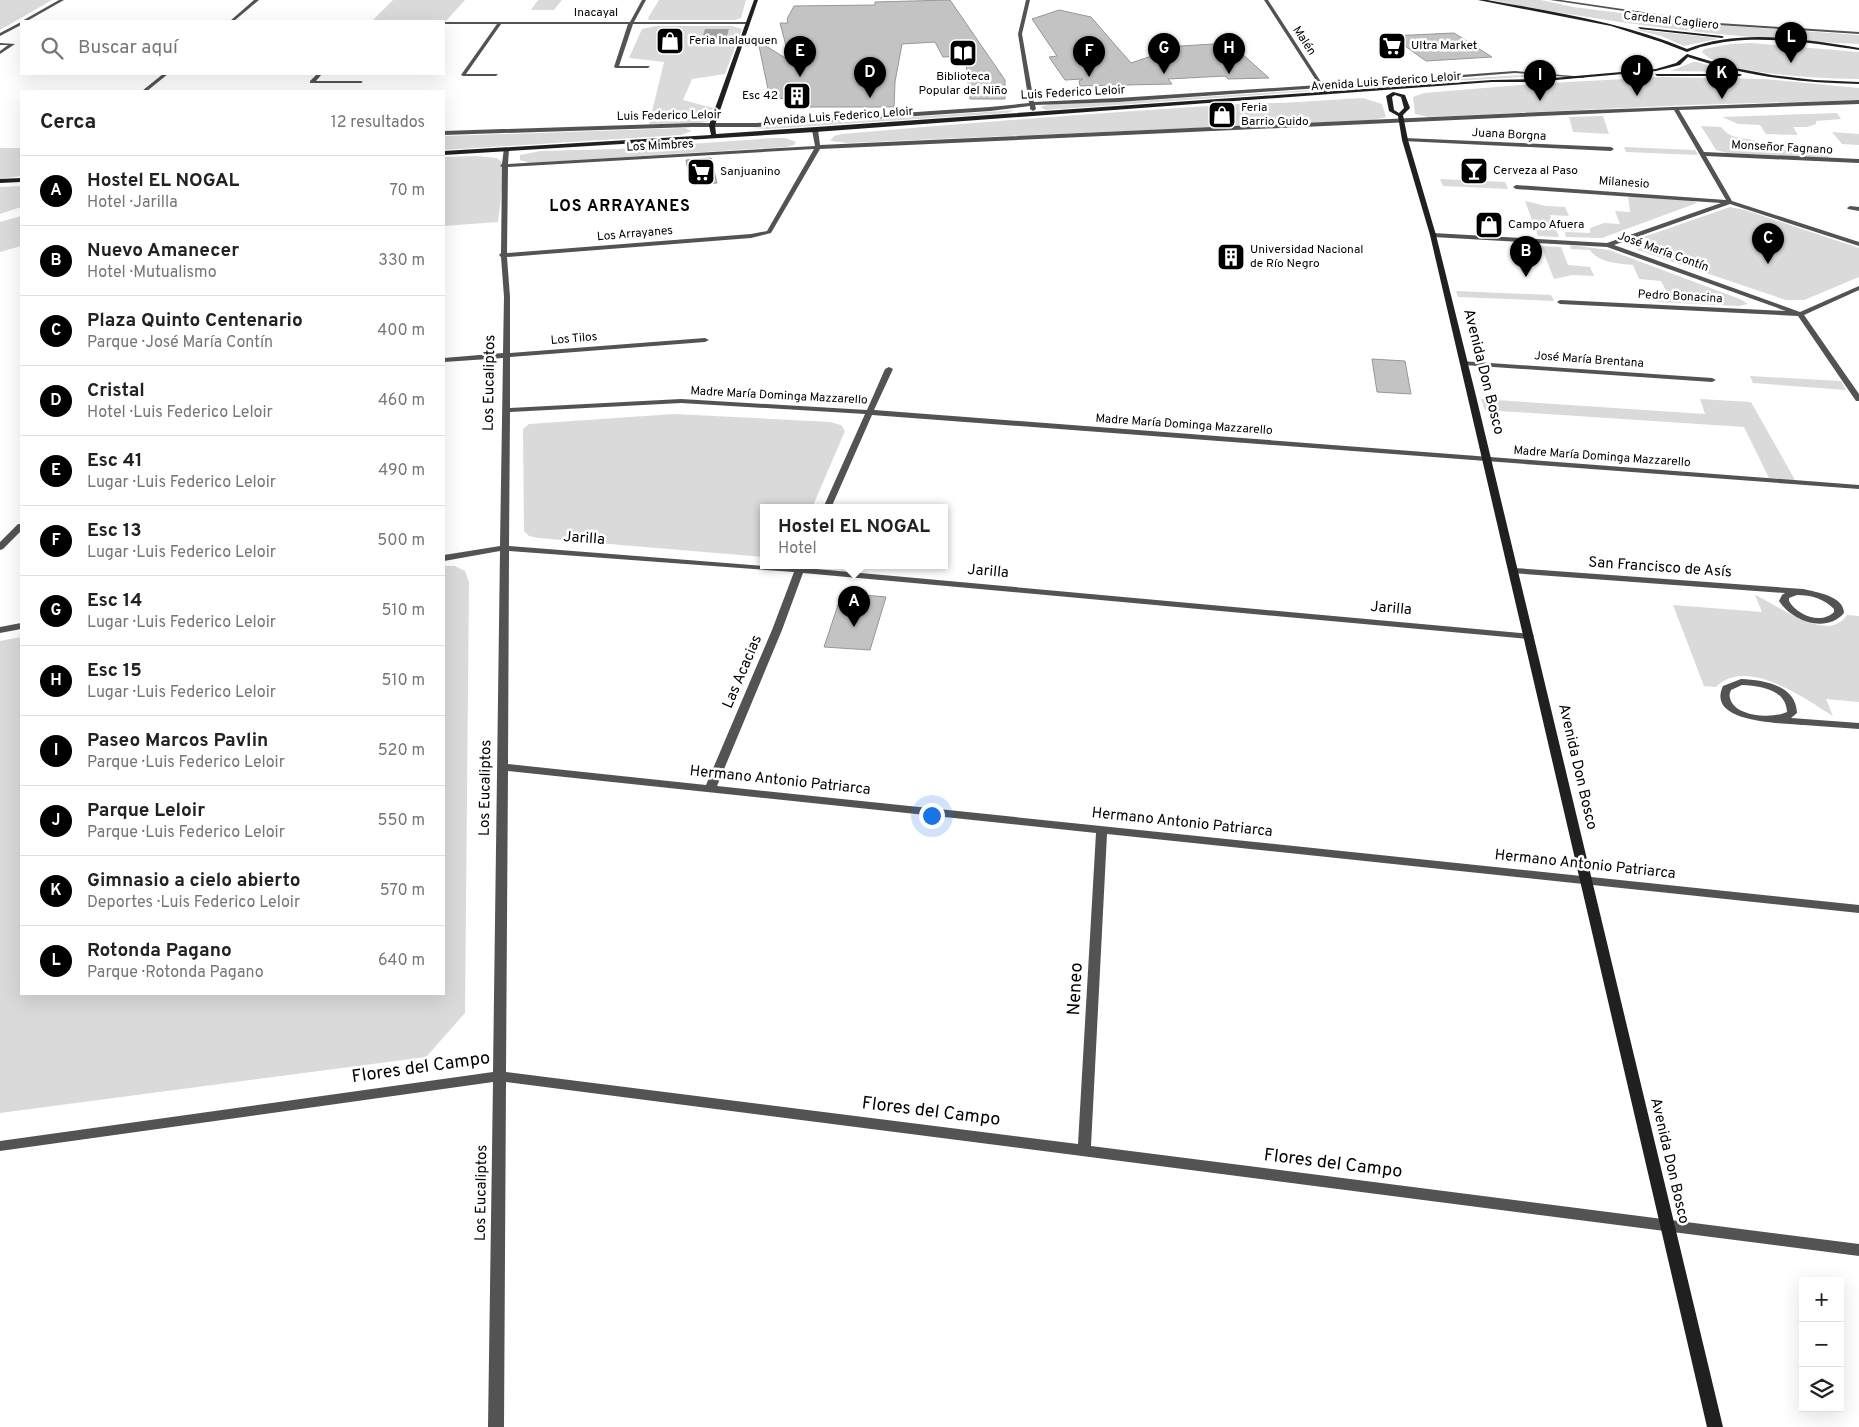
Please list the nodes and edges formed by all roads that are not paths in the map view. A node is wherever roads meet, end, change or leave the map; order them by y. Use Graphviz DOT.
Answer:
graph roads {
  1 [pos="62,0"];
  2 [pos="257,0"];
  3 [pos="644,0"];
  4 [pos="756,0"];
  5 [pos="1028,0"];
  6 [pos="1266,0"];
  7 [pos="1480,0"];
  8 [pos="1552,0"];
  9 [pos="27,20"];
  10 [pos="233,20"];
  11 [pos="630,23"];
  12 [pos="1599,23"];
  13 [pos="20,24"];
  14 [pos="445,24"];
  15 [pos="500,24"];
  16 [pos="748,24"];
  17 [pos="1859,33"];
  18 [pos="0,35"];
  19 [pos="1741,39"];
  20 [pos="0,44"];
  21 [pos="1859,48"];
  22 [pos="0,53"];
  23 [pos="1687,53"];
  24 [pos="648,67"];
  25 [pos="1616,74"];
  26 [pos="165,75"];
  27 [pos="319,75"];
  28 [pos="496,75"];
  29 [pos="1765,76"];
  30 [pos="1583,77"];
  31 [pos="361,82"];
  32 [pos="1859,84"];
  33 [pos="1322,87"];
  34 [pos="145,90"];
  35 [pos="1394,90"];
  36 [pos="1326,92"];
  37 [pos="1233,100"];
  38 [pos="1859,102"];
  39 [pos="1032,104"];
  40 [pos="1676,109"];
  41 [pos="1034,114"];
  42 [pos="1401,119"];
  43 [pos="712,125"];
  44 [pos="815,130"];
  45 [pos="445,133"];
  46 [pos="714,136"];
  47 [pos="1405,140"];
  48 [pos="818,147"];
  49 [pos="506,149"];
  50 [pos="1611,149"];
  51 [pos="445,153"];
  52 [pos="1704,154"];
  53 [pos="1859,161"];
  54 [pos="503,166"];
  55 [pos="20,180"];
  56 [pos="0,181"];
  57 [pos="1516,187"];
  58 [pos="1730,202"];
  59 [pos="1850,208"];
  60 [pos="1859,209"];
  61 [pos="1433,235"];
  62 [pos="1859,244"];
  63 [pos="1608,245"];
  64 [pos="502,255"];
  65 [pos="1859,288"];
  66 [pos="1560,302"];
  67 [pos="1800,314"];
  68 [pos="705,340"];
  69 [pos="506,355"];
  70 [pos="445,360"];
  71 [pos="1464,363"];
  72 [pos="889,369"];
  73 [pos="1712,380"];
  74 [pos="1855,388"];
  75 [pos="1859,399"];
  76 [pos="506,410"];
  77 [pos="870,412"];
  78 [pos="1488,460"];
  79 [pos="1859,487"];
  80 [pos="829,504"];
  81 [pos="20,527"];
  82 [pos="0,547"];
  83 [pos="505,548"];
  84 [pos="445,558"];
  85 [pos="760,565"];
  86 [pos="800,569"];
  87 [pos="811,569"];
  88 [pos="1514,571"];
  89 [pos="1804,592"];
  90 [pos="20,626"];
  91 [pos="0,630"];
  92 [pos="1529,636"];
  93 [pos="1780,720"];
  94 [pos="1859,726"];
  95 [pos="503,767"];
  96 [pos="710,789"];
  97 [pos="1102,830"];
  98 [pos="1587,881"];
  99 [pos="1859,909"];
  100 [pos="500,1076"];
  101 [pos="0,1146"];
  102 [pos="1084,1151"];
  103 [pos="1668,1226"];
  104 [pos="1859,1250"];
  105 [pos="496,1427"];
  106 [pos="1715,1427"];
  1 -- 9 [label="street"];
  2 -- 10 [label="street"];
  3 -- 11 [label="street"];
  4 -- 16 [label="main road"];
  5 -- 39 [label="street"];
  6 -- 33 [label="street, Malén"];
  7 -- 12 [label="main road, Cardenal Cagliero"];
  8 -- 17 [label="street"];
  11 -- 15 [label="street, Inacayal"];
  11 -- 16 [label="street, Inacayal"];
  11 -- 24 [label="street"];
  12 -- 19 [label="main road, Cardenal Cagliero"];
  12 -- 23 [label="main road, Cardenal Cagliero"];
  13 -- 18 [label="street"];
  14 -- 15 [label="street, Inacayal"];
  15 -- 28 [label="street"];
  16 -- 43 [label="main road"];
  19 -- 21 [label="main road"];
  19 -- 23 [label="main road, Avenida Luis Federico Leloir"];
  20 -- 22 [label="street"];
  23 -- 25 [label="main road, Avenida Luis Federico Leloir"];
  23 -- 29 [label="main road, Cardenal Cagliero"];
  25 -- 29 [label="main road, Avenida Luis Federico Leloir"];
  25 -- 30 [label="main road, Avenida Luis Federico Leloir"];
  26 -- 34 [label="street"];
  27 -- 31 [label="street"];
  29 -- 32 [label="main road"];
  30 -- 33 [label="street, Luis Federico Leloir"];
  30 -- 35 [label="main road, Avenida Luis Federico Leloir"];
  33 -- 36 [label="street, Malén"];
  33 -- 39 [label="street, Luis Federico Leloir"];
  35 -- 36 [label="main road, Avenida Luis Federico Leloir"];
  35 -- 37 [label="main road, Avenida Luis Federico Leloir"];
  35 -- 42 [label="main road, Avenida Don Bosco"];
  35 -- 42 [label="main road, Avenida Don Bosco"];
  36 -- 37 [label="main road, Avenida Luis Federico Leloir"];
  37 -- 41 [label="main road, Avenida Luis Federico Leloir"];
  38 -- 40 [label="street"];
  39 -- 41 [label="street"];
  39 -- 43 [label="street, Luis Federico Leloir"];
  40 -- 42 [label="street"];
  40 -- 52 [label="street"];
  41 -- 44 [label="main road, Avenida Luis Federico Leloir"];
  42 -- 47 [label="main road, Avenida Don Bosco"];
  42 -- 48 [label="street"];
  43 -- 45 [label="street, Luis Federico Leloir"];
  43 -- 46 [label="main road"];
  44 -- 46 [label="main road, Avenida Luis Federico Leloir"];
  44 -- 48 [label="street"];
  46 -- 49 [label="main road, Avenida Luis Federico Leloir"];
  47 -- 50 [label="street, Juana Borgna"];
  47 -- 61 [label="main road, Avenida Don Bosco"];
  48 -- 54 [label="street, Los Mimbres"];
  48 -- 64 [label="street, Los Arrayanes"];
  49 -- 51 [label="main road, Avenida Luis Federico Leloir"];
  49 -- 54 [label="street, Los Eucaliptos"];
  52 -- 53 [label="street, Monseñor Fagnano"];
  52 -- 58 [label="street"];
  54 -- 64 [label="street, Los Eucaliptos"];
  55 -- 56 [label="main road"];
  57 -- 58 [label="street, Milanesio"];
  58 -- 62 [label="street"];
  58 -- 63 [label="street, José María Contín"];
  59 -- 60 [label="street"];
  61 -- 63 [label="street"];
  61 -- 71 [label="main road, Avenida Don Bosco"];
  63 -- 67 [label="street, José María Contín"];
  64 -- 69 [label="street, Los Eucaliptos"];
  65 -- 67 [label="street"];
  66 -- 67 [label="street, Pedro Bonacina"];
  67 -- 74 [label="street"];
  68 -- 69 [label="street, Los Tilos"];
  69 -- 70 [label="street, Los Tilos"];
  69 -- 76 [label="street, Los Eucaliptos"];
  71 -- 73 [label="street, José María Brentana"];
  71 -- 78 [label="main road, Avenida Don Bosco"];
  72 -- 77 [label="street"];
  74 -- 75 [label="street"];
  76 -- 77 [label="street, Madre María Dominga Mazzarello"];
  76 -- 83 [label="street, Los Eucaliptos"];
  77 -- 78 [label="street, Madre María Dominga Mazzarello"];
  77 -- 80 [label="street"];
  78 -- 79 [label="street, Madre María Dominga Mazzarello"];
  78 -- 88 [label="main road, Avenida Don Bosco"];
  81 -- 82 [label="street"];
  83 -- 84 [label="street, Jarilla"];
  83 -- 85 [label="street, Jarilla"];
  83 -- 95 [label="street, Los Eucaliptos"];
  86 -- 96 [label="street, Las Acacias"];
  87 -- 92 [label="street, Jarilla"];
  88 -- 89 [label="street, San Francisco de Asís"];
  88 -- 92 [label="main road, Avenida Don Bosco"];
  89 -- 89 [label="street, San Francisco de Asís"];
  90 -- 91 [label="street"];
  92 -- 98 [label="main road, Avenida Don Bosco"];
  93 -- 93 [label="street"];
  93 -- 94 [label="street"];
  95 -- 96 [label="street, Hermano Antonio Patriarca"];
  95 -- 100 [label="street, Los Eucaliptos"];
  96 -- 97 [label="street, Hermano Antonio Patriarca"];
  97 -- 98 [label="street, Hermano Antonio Patriarca"];
  97 -- 102 [label="street, Neneo"];
  98 -- 99 [label="street, Hermano Antonio Patriarca"];
  98 -- 103 [label="main road, Avenida Don Bosco"];
  100 -- 101 [label="street, Flores del Campo"];
  100 -- 102 [label="street, Flores del Campo"];
  100 -- 105 [label="street, Los Eucaliptos"];
  102 -- 103 [label="street, Flores del Campo"];
  103 -- 104 [label="street, Flores del Campo"];
  103 -- 106 [label="main road, Avenida Don Bosco"];
}
